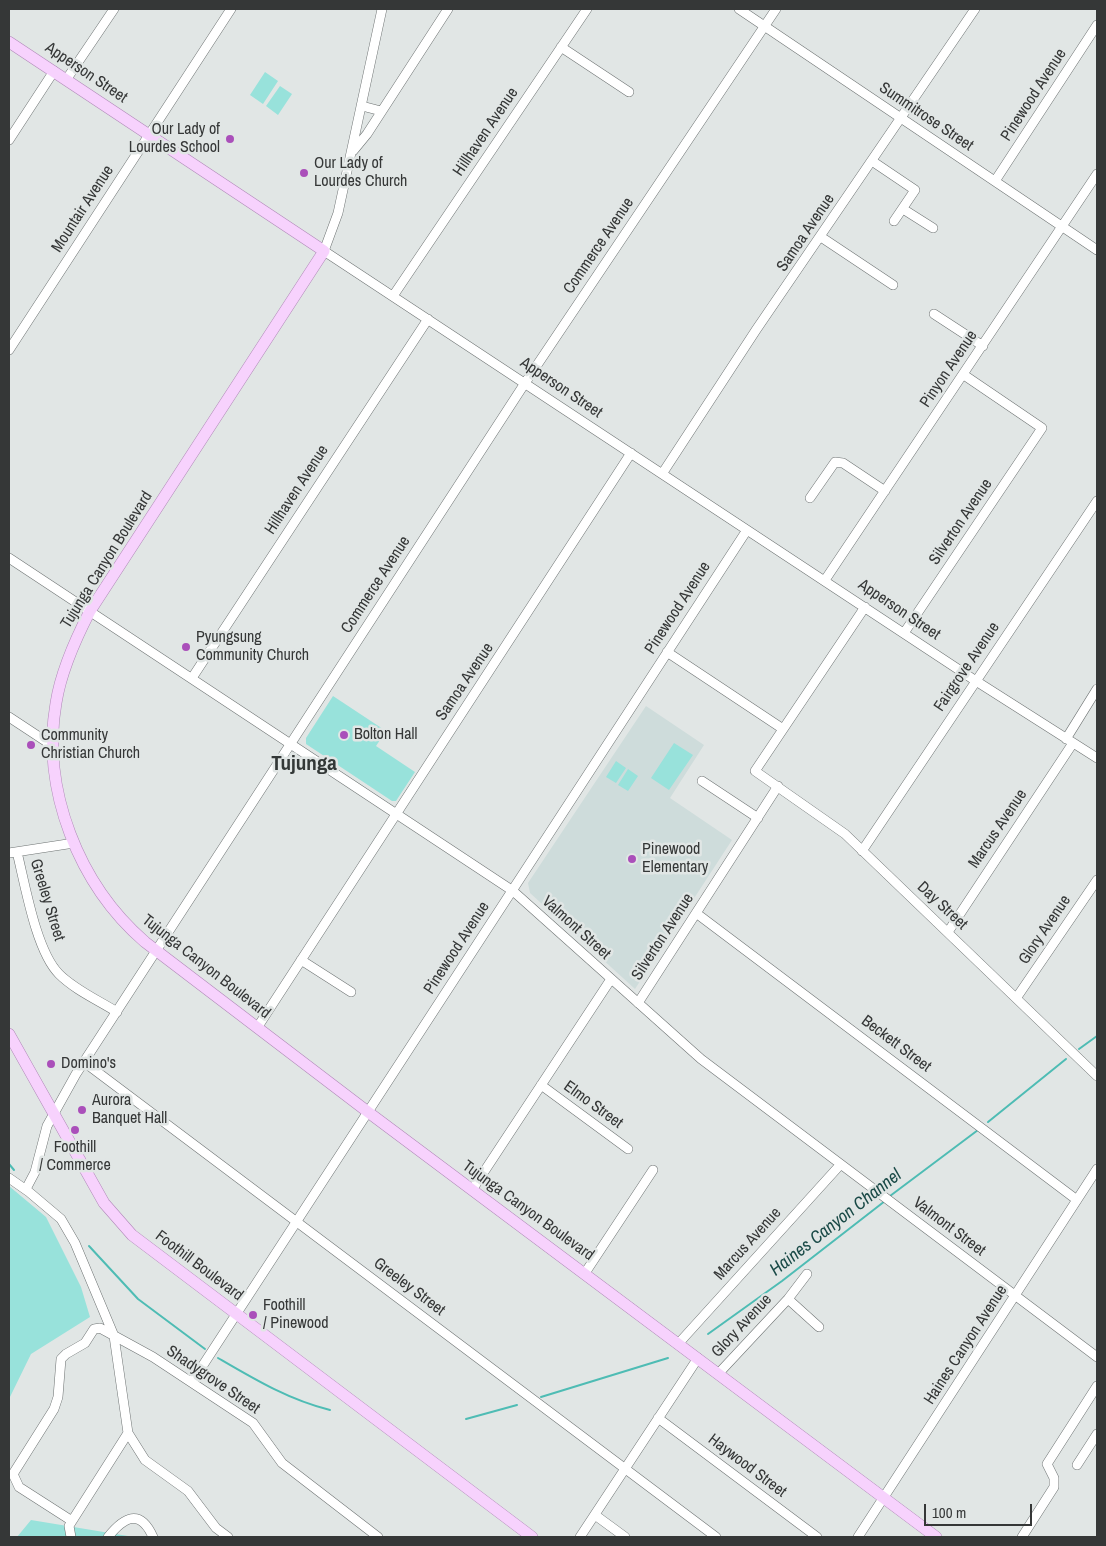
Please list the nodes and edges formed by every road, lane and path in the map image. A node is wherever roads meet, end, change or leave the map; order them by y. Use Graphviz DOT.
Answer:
graph roads {
  1 [pos="114,9"];
  2 [pos="231,9"];
  3 [pos="382,9"];
  4 [pos="448,9"];
  5 [pos="587,9"];
  6 [pos="739,9"];
  7 [pos="776,9"];
  8 [pos="975,9"];
  9 [pos="1097,25"];
  10 [pos="764,26"];
  11 [pos="9,42"];
  12 [pos="561,47"];
  13 [pos="54,71"];
  14 [pos="66,80"];
  15 [pos="629,92"];
  16 [pos="362,106"];
  17 [pos="381,111"];
  18 [pos="901,117"];
  19 [pos="149,135"];
  20 [pos="9,140"];
  21 [pos="350,155"];
  22 [pos="872,162"];
  23 [pos="1097,174"];
  24 [pos="995,181"];
  25 [pos="902,209"];
  26 [pos="894,222"];
  27 [pos="1063,227"];
  28 [pos="932,228"];
  29 [pos="821,237"];
  30 [pos="1097,250"];
  31 [pos="324,251"];
  32 [pos="893,285"];
  33 [pos="393,296"];
  34 [pos="934,314"];
  35 [pos="428,318"];
  36 [pos="983,346"];
  37 [pos="9,350"];
  38 [pos="964,375"];
  39 [pos="525,383"];
  40 [pos="630,453"];
  41 [pos="662,474"];
  42 [pos="885,491"];
  43 [pos="810,498"];
  44 [pos="1097,501"];
  45 [pos="747,530"];
  46 [pos="9,558"];
  47 [pos="825,580"];
  48 [pos="865,607"];
  49 [pos="90,611"];
  50 [pos="904,633"];
  51 [pos="667,652"];
  52 [pos="192,678"];
  53 [pos="976,681"];
  54 [pos="1097,689"];
  55 [pos="9,717"];
  56 [pos="783,729"];
  57 [pos="1070,741"];
  58 [pos="291,743"];
  59 [pos="53,746"];
  60 [pos="1097,758"];
  61 [pos="702,781"];
  62 [pos="778,786"];
  63 [pos="396,813"];
  64 [pos="758,818"];
  65 [pos="74,843"];
  66 [pos="862,851"];
  67 [pos="13,852"];
  68 [pos="1097,880"];
  69 [pos="513,891"];
  70 [pos="696,913"];
  71 [pos="948,932"];
  72 [pos="156,950"];
  73 [pos="301,960"];
  74 [pos="611,979"];
  75 [pos="351,992"];
  76 [pos="1017,997"];
  77 [pos="638,1003"];
  78 [pos="117,1012"];
  79 [pos="257,1028"];
  80 [pos="9,1034"];
  81 [pos="84,1062"];
  82 [pos="1097,1076"];
  83 [pos="540,1085"];
  84 [pos="368,1112"];
  85 [pos="54,1114"];
  86 [pos="628,1149"];
  87 [pos="840,1165"];
  88 [pos="1097,1169"];
  89 [pos="653,1170"];
  90 [pos="9,1178"];
  91 [pos="26,1189"];
  92 [pos="472,1190"];
  93 [pos="1077,1200"];
  94 [pos="295,1220"];
  95 [pos="585,1273"];
  96 [pos="806,1274"];
  97 [pos="1016,1296"];
  98 [pos="788,1299"];
  99 [pos="235,1314"];
  100 [pos="818,1327"];
  101 [pos="114,1336"];
  102 [pos="678,1344"];
  103 [pos="1097,1357"];
  104 [pos="698,1358"];
  105 [pos="718,1374"];
  106 [pos="192,1382"];
  107 [pos="1097,1386"];
  108 [pos="658,1418"];
  109 [pos="128,1433"];
  110 [pos="1097,1434"];
  111 [pos="1077,1465"];
  112 [pos="626,1470"];
  113 [pos="884,1497"];
  114 [pos="595,1515"];
  115 [pos="72,1521"];
  116 [pos="71,1537"];
  117 [pos="108,1537"];
  118 [pos="153,1537"];
  119 [pos="228,1537"];
  120 [pos="378,1537"];
  121 [pos="532,1537"];
  122 [pos="580,1537"];
  123 [pos="625,1537"];
  124 [pos="716,1537"];
  125 [pos="817,1537"];
  126 [pos="858,1537"];
  127 [pos="936,1537"];
  128 [pos="1022,1537"];
  1 -- 14 [label="street"];
  2 -- 19 [label="street, Mountair Avenue"];
  3 -- 16 [label="street, Tujunga Canyon Boulevard"];
  4 -- 17 [label="street"];
  5 -- 12 [label="street, Hillhaven Avenue"];
  6 -- 10 [label="street, Summitrose Street"];
  7 -- 10 [label="street, Commerce Avenue"];
  8 -- 18 [label="street, Samoa Avenue"];
  9 -- 24 [label="street, Pinewood Avenue"];
  10 -- 18 [label="street, Summitrose Street"];
  10 -- 39 [label="street, Commerce Avenue"];
  11 -- 13 [label="main road, Apperson Street"];
  12 -- 15 [label="street"];
  12 -- 33 [label="street, Hillhaven Avenue"];
  13 -- 14 [label="main road, Apperson Street"];
  13 -- 20 [label="street"];
  14 -- 19 [label="main road, Apperson Street"];
  16 -- 17 [label="street"];
  16 -- 21 [label="street, Tujunga Canyon Boulevard"];
  17 -- 21 [label="street"];
  18 -- 22 [label="street, Samoa Avenue"];
  18 -- 24 [label="street, Summitrose Street"];
  19 -- 31 [label="main road, Apperson Street"];
  19 -- 37 [label="street, Mountair Avenue"];
  21 -- 31 [label="street, Tujunga Canyon Boulevard"];
  22 -- 25 [label="street"];
  22 -- 29 [label="street, Samoa Avenue"];
  23 -- 27 [label="street, Pinyon Avenue"];
  24 -- 27 [label="street, Summitrose Street"];
  25 -- 26 [label="street"];
  25 -- 28 [label="street"];
  27 -- 30 [label="street, Summitrose Street"];
  27 -- 36 [label="street, Pinyon Avenue"];
  29 -- 32 [label="street"];
  29 -- 41 [label="street, Samoa Avenue"];
  31 -- 33 [label="street, Apperson Street"];
  31 -- 49 [label="main road, Tujunga Canyon Boulevard"];
  33 -- 35 [label="street, Apperson Street"];
  34 -- 36 [label="street"];
  35 -- 39 [label="street, Apperson Street"];
  35 -- 52 [label="street, Hillhaven Avenue"];
  36 -- 38 [label="street, Pinyon Avenue"];
  38 -- 42 [label="street, Pinyon Avenue"];
  38 -- 50 [label="street, Silverton Avenue"];
  39 -- 40 [label="street, Apperson Street"];
  39 -- 58 [label="street, Commerce Avenue"];
  40 -- 41 [label="street, Apperson Street"];
  40 -- 63 [label="street, Samoa Avenue"];
  41 -- 45 [label="street, Apperson Street"];
  42 -- 43 [label="street"];
  42 -- 47 [label="street, Pinyon Avenue"];
  44 -- 53 [label="street, Fairgrove Avenue"];
  45 -- 47 [label="street, Apperson Street"];
  45 -- 51 [label="street, Pinewood Avenue"];
  46 -- 49 [label="street, Valmont Street"];
  47 -- 48 [label="street, Apperson Street"];
  48 -- 50 [label="street, Apperson Street"];
  48 -- 56 [label="street"];
  49 -- 52 [label="street, Valmont Street"];
  49 -- 59 [label="main road, Tujunga Canyon Boulevard"];
  50 -- 53 [label="street, Apperson Street"];
  51 -- 56 [label="street"];
  51 -- 69 [label="street, Pinewood Avenue"];
  52 -- 58 [label="street, Valmont Street"];
  53 -- 57 [label="street, Apperson Street"];
  53 -- 66 [label="street, Fairgrove Avenue"];
  54 -- 57 [label="street, Marcus Avenue"];
  55 -- 59 [label="street"];
  56 -- 62 [label="street, Day Street"];
  57 -- 60 [label="street, Apperson Street"];
  57 -- 71 [label="street, Marcus Avenue"];
  58 -- 63 [label="street, Valmont Street"];
  58 -- 72 [label="street, Commerce Avenue"];
  59 -- 65 [label="main road, Tujunga Canyon Boulevard"];
  61 -- 64 [label="street"];
  62 -- 64 [label="street, Silverton Avenue"];
  62 -- 66 [label="street, Day Street"];
  63 -- 69 [label="street, Valmont Street"];
  63 -- 73 [label="street, Samoa Avenue"];
  64 -- 70 [label="street, Silverton Avenue"];
  65 -- 67 [label="street"];
  65 -- 72 [label="main road, Tujunga Canyon Boulevard"];
  66 -- 71 [label="street, Day Street"];
  67 -- 78 [label="street, Greeley Street"];
  68 -- 76 [label="street, Glory Avenue"];
  69 -- 74 [label="street, Valmont Street"];
  69 -- 84 [label="street, Pinewood Avenue"];
  70 -- 77 [label="street, Silverton Avenue"];
  70 -- 93 [label="street, Beckett Street"];
  71 -- 76 [label="street, Day Street"];
  72 -- 78 [label="street, Commerce Avenue"];
  72 -- 79 [label="main road, Tujunga Canyon Boulevard"];
  73 -- 75 [label="street"];
  73 -- 79 [label="street, Samoa Avenue"];
  74 -- 77 [label="street, Valmont Street"];
  74 -- 83 [label="street, Silverton Avenue"];
  76 -- 82 [label="street, Day Street"];
  77 -- 87 [label="street, Valmont Street"];
  78 -- 81 [label="street, Commerce Avenue"];
  79 -- 84 [label="main road, Tujunga Canyon Boulevard"];
  80 -- 85 [label="main road, Foothill Boulevard"];
  81 -- 85 [label="street, Commerce Avenue"];
  81 -- 94 [label="street, Greeley Street"];
  83 -- 86 [label="street, Elmo Street"];
  83 -- 92 [label="street, Silverton Avenue"];
  84 -- 92 [label="main road, Tujunga Canyon Boulevard"];
  84 -- 94 [label="street, Pinewood Avenue"];
  85 -- 91 [label="street, Commerce Avenue"];
  85 -- 99 [label="main road, Foothill Boulevard"];
  87 -- 97 [label="street, Valmont Street"];
  87 -- 102 [label="street, Marcus Avenue"];
  88 -- 93 [label="street, Haines Canyon Avenue"];
  89 -- 95 [label="street"];
  90 -- 91 [label="street"];
  91 -- 101 [label="street"];
  92 -- 95 [label="main road, Tujunga Canyon Boulevard"];
  93 -- 97 [label="street, Haines Canyon Avenue"];
  94 -- 99 [label="street, Pinewood Avenue"];
  94 -- 112 [label="street, Greeley Street"];
  95 -- 102 [label="main road, Tujunga Canyon Boulevard"];
  96 -- 98 [label="street, Glory Avenue"];
  97 -- 103 [label="street, Valmont Street"];
  97 -- 113 [label="street, Haines Canyon Avenue"];
  98 -- 100 [label="street"];
  98 -- 105 [label="street, Glory Avenue"];
  99 -- 106 [label="street, Pinewood Avenue"];
  99 -- 121 [label="main road, Foothill Boulevard"];
  101 -- 106 [label="street, Shadygrove Street"];
  101 -- 109 [label="street"];
  101 -- 115 [label="street"];
  102 -- 104 [label="main road, Tujunga Canyon Boulevard"];
  104 -- 105 [label="main road, Tujunga Canyon Boulevard"];
  104 -- 108 [label="street"];
  105 -- 113 [label="main road, Tujunga Canyon Boulevard"];
  106 -- 120 [label="street, Shadygrove Street"];
  107 -- 128 [label="street"];
  108 -- 112 [label="street"];
  108 -- 125 [label="street, Haywood Street"];
  109 -- 115 [label="street"];
  109 -- 119 [label="street"];
  110 -- 111 [label="street"];
  112 -- 114 [label="street"];
  112 -- 124 [label="street, Greeley Street"];
  113 -- 126 [label="street, Haines Canyon Avenue"];
  113 -- 127 [label="main road, Tujunga Canyon Boulevard"];
  114 -- 122 [label="street"];
  114 -- 123 [label="street"];
  115 -- 116 [label="street"];
  117 -- 118 [label="street"];
}
